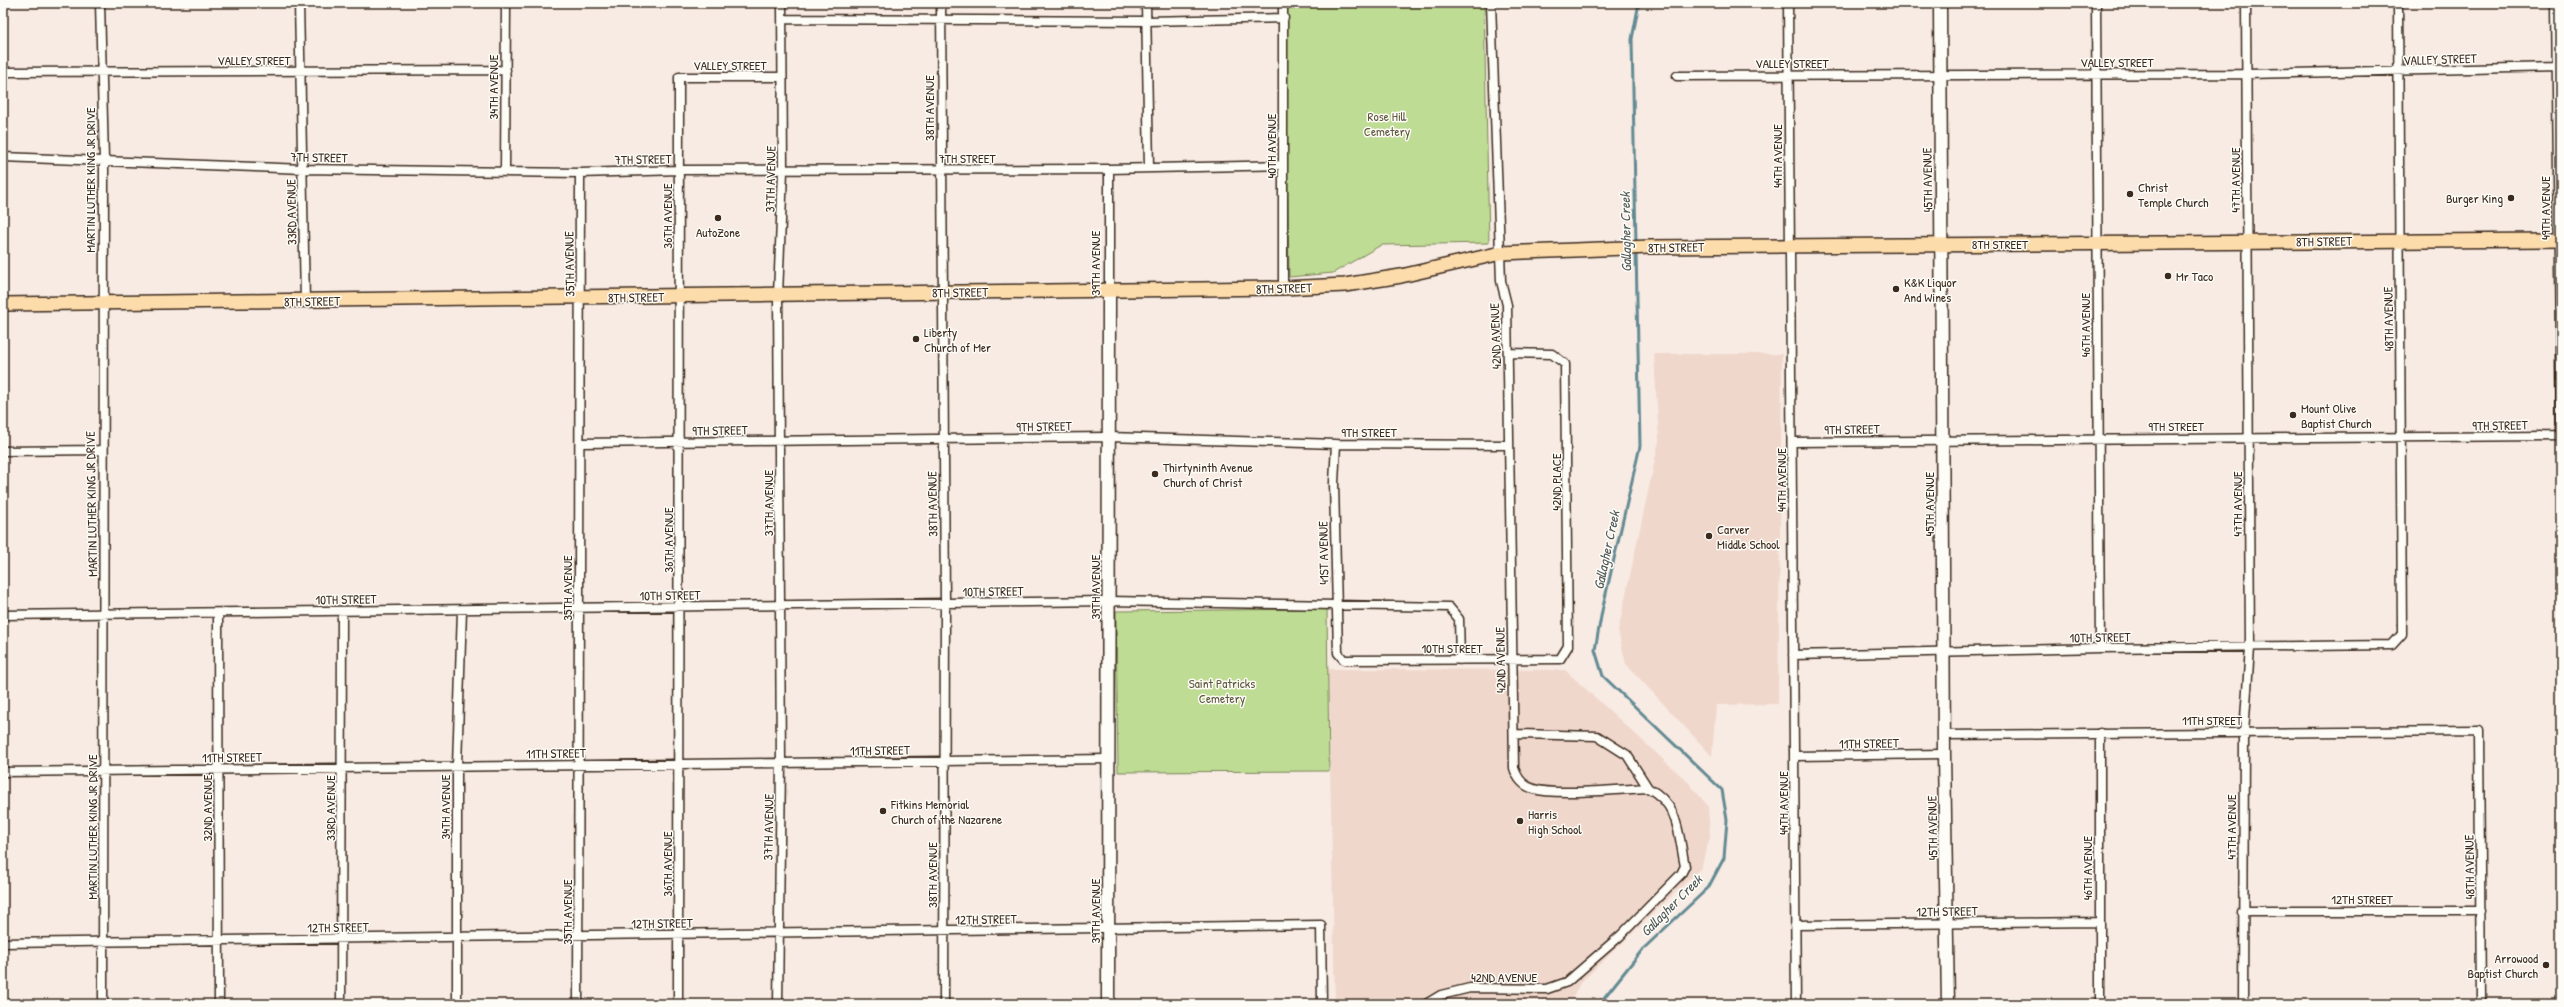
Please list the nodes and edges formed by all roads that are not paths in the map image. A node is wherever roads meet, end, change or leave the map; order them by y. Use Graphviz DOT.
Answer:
graph roads {
  1 [pos="100,3"];
  2 [pos="299,3"];
  3 [pos="506,3"];
  4 [pos="782,3"];
  5 [pos="942,3"];
  6 [pos="1146,3"];
  7 [pos="1283,3"];
  8 [pos="1491,3"];
  9 [pos="1788,3"];
  10 [pos="1940,3"];
  11 [pos="2096,3"];
  12 [pos="2246,3"];
  13 [pos="2398,3"];
  14 [pos="2556,3"];
  15 [pos="1284,18"];
  16 [pos="782,19"];
  17 [pos="942,20"];
  18 [pos="1146,20"];
  19 [pos="2559,67"];
  20 [pos="506,70"];
  21 [pos="100,71"];
  22 [pos="3,72"];
  23 [pos="302,72"];
  24 [pos="2400,72"];
  25 [pos="1940,74"];
  26 [pos="2097,74"];
  27 [pos="2247,74"];
  28 [pos="1789,75"];
  29 [pos="782,76"];
  30 [pos="1677,76"];
  31 [pos="679,77"];
  32 [pos="3,158"];
  33 [pos="104,160"];
  34 [pos="1283,165"];
  35 [pos="1148,168"];
  36 [pos="303,169"];
  37 [pos="679,170"];
  38 [pos="941,170"];
  39 [pos="1109,170"];
  40 [pos="782,171"];
  41 [pos="505,172"];
  42 [pos="580,172"];
  43 [pos="2560,239"];
  44 [pos="2400,240"];
  45 [pos="2248,242"];
  46 [pos="2096,243"];
  47 [pos="1942,244"];
  48 [pos="1790,246"];
  49 [pos="1501,253"];
  50 [pos="1283,288"];
  51 [pos="1109,290"];
  52 [pos="943,292"];
  53 [pos="778,295"];
  54 [pos="679,296"];
  55 [pos="581,298"];
  56 [pos="305,301"];
  57 [pos="102,303"];
  58 [pos="3,304"];
  59 [pos="1508,353"];
  60 [pos="2560,436"];
  61 [pos="1109,437"];
  62 [pos="2249,438"];
  63 [pos="2401,438"];
  64 [pos="2097,439"];
  65 [pos="943,440"];
  66 [pos="1943,440"];
  67 [pos="780,441"];
  68 [pos="1792,442"];
  69 [pos="580,443"];
  70 [pos="679,443"];
  71 [pos="1336,444"];
  72 [pos="1508,444"];
  73 [pos="102,450"];
  74 [pos="3,451"];
  75 [pos="1109,601"];
  76 [pos="945,604"];
  77 [pos="1336,604"];
  78 [pos="780,606"];
  79 [pos="680,607"];
  80 [pos="579,608"];
  81 [pos="462,610"];
  82 [pos="342,611"];
  83 [pos="218,613"];
  84 [pos="105,614"];
  85 [pos="3,615"];
  86 [pos="2402,634"];
  87 [pos="2100,648"];
  88 [pos="2250,648"];
  89 [pos="1944,653"];
  90 [pos="1793,655"];
  91 [pos="1560,659"];
  92 [pos="1344,660"];
  93 [pos="1460,660"];
  94 [pos="1511,660"];
  95 [pos="2479,731"];
  96 [pos="2244,732"];
  97 [pos="2100,733"];
  98 [pos="1514,734"];
  99 [pos="1944,735"];
  100 [pos="1944,754"];
  101 [pos="1795,756"];
  102 [pos="1109,759"];
  103 [pos="944,761"];
  104 [pos="781,763"];
  105 [pos="679,764"];
  106 [pos="579,765"];
  107 [pos="457,766"];
  108 [pos="342,768"];
  109 [pos="219,769"];
  110 [pos="105,771"];
  111 [pos="3,772"];
  112 [pos="1648,788"];
  113 [pos="2242,911"];
  114 [pos="2481,911"];
  115 [pos="2099,922"];
  116 [pos="1948,923"];
  117 [pos="1795,925"];
  118 [pos="1109,928"];
  119 [pos="944,932"];
  120 [pos="679,934"];
  121 [pos="778,934"];
  122 [pos="578,936"];
  123 [pos="456,938"];
  124 [pos="342,939"];
  125 [pos="220,940"];
  126 [pos="104,942"];
  127 [pos="3,943"];
  128 [pos="103,1004"];
  129 [pos="219,1004"];
  130 [pos="341,1004"];
  131 [pos="457,1004"];
  132 [pos="578,1004"];
  133 [pos="678,1004"];
  134 [pos="778,1004"];
  135 [pos="944,1004"];
  136 [pos="1108,1004"];
  137 [pos="1322,1004"];
  138 [pos="1426,1004"];
  139 [pos="1796,1004"];
  140 [pos="1948,1004"];
  141 [pos="2100,1004"];
  142 [pos="2243,1004"];
  143 [pos="2481,1004"];
  1 -- 21 [label="street, MARTIN LUTHER KING JR DRIVE"];
  2 -- 23 [label="street, 33RD AVENUE"];
  3 -- 20 [label="street, 34TH AVENUE"];
  4 -- 16 [label="street, 37TH AVENUE"];
  5 -- 17 [label="street, 38TH AVENUE"];
  6 -- 18 [label="street"];
  7 -- 15 [label="street, 40TH AVENUE"];
  8 -- 49 [label="street, 42ND AVENUE"];
  9 -- 28 [label="street, 44TH AVENUE"];
  10 -- 25 [label="street, 45TH AVENUE"];
  11 -- 26 [label="street, 46TH AVENUE"];
  12 -- 27 [label="street, 47TH AVENUE"];
  13 -- 24 [label="street, 48TH AVENUE"];
  14 -- 19 [label="street, 49TH AVENUE"];
  15 -- 18 [label="street"];
  15 -- 34 [label="street, 40TH AVENUE"];
  16 -- 17 [label="street"];
  16 -- 29 [label="street, 37TH AVENUE"];
  17 -- 18 [label="street"];
  17 -- 38 [label="street, 38TH AVENUE"];
  18 -- 35 [label="street"];
  19 -- 24 [label="street, VALLEY STREET"];
  19 -- 43 [label="street, 49TH AVENUE"];
  20 -- 23 [label="street, VALLEY STREET"];
  20 -- 41 [label="street, 34TH AVENUE"];
  21 -- 22 [label="street, VALLEY STREET"];
  21 -- 23 [label="street, VALLEY STREET"];
  21 -- 33 [label="street, MARTIN LUTHER KING JR DRIVE"];
  23 -- 36 [label="street, 33RD AVENUE"];
  24 -- 27 [label="street, VALLEY STREET"];
  24 -- 44 [label="street, 48TH AVENUE"];
  25 -- 26 [label="street, VALLEY STREET"];
  25 -- 28 [label="street, VALLEY STREET"];
  25 -- 47 [label="street, 45TH AVENUE"];
  26 -- 27 [label="street, VALLEY STREET"];
  26 -- 46 [label="street, 46TH AVENUE"];
  27 -- 45 [label="street, 47TH AVENUE"];
  28 -- 30 [label="street, VALLEY STREET"];
  28 -- 48 [label="street, 44TH AVENUE"];
  29 -- 31 [label="street, VALLEY STREET"];
  29 -- 40 [label="street, 37TH AVENUE"];
  31 -- 37 [label="street, 36TH AVENUE"];
  32 -- 33 [label="street, 7TH STREET"];
  33 -- 36 [label="street, 7TH STREET"];
  33 -- 57 [label="street, MARTIN LUTHER KING JR DRIVE"];
  34 -- 35 [label="street, 7TH STREET"];
  34 -- 50 [label="street, 40TH AVENUE"];
  35 -- 39 [label="street, 7TH STREET"];
  36 -- 41 [label="street, 7TH STREET"];
  36 -- 56 [label="street, 33RD AVENUE"];
  37 -- 40 [label="street, 7TH STREET"];
  37 -- 42 [label="street, 7TH STREET"];
  37 -- 54 [label="street, 36TH AVENUE"];
  38 -- 39 [label="street, 7TH STREET"];
  38 -- 40 [label="street, 7TH STREET"];
  38 -- 52 [label="street, 38TH AVENUE"];
  39 -- 51 [label="street, 39TH AVENUE"];
  40 -- 53 [label="street, 37TH AVENUE"];
  41 -- 42 [label="street, 7TH STREET"];
  42 -- 55 [label="street, 35TH AVENUE"];
  43 -- 44 [label="main road, 8TH STREET"];
  43 -- 60 [label="street, 49TH AVENUE"];
  44 -- 45 [label="main road, 8TH STREET"];
  44 -- 63 [label="street, 48TH AVENUE"];
  45 -- 46 [label="main road, 8TH STREET"];
  45 -- 62 [label="street, 47TH AVENUE"];
  46 -- 47 [label="main road, 8TH STREET"];
  46 -- 64 [label="street, 46TH AVENUE"];
  47 -- 48 [label="main road, 8TH STREET"];
  47 -- 66 [label="street, 45TH AVENUE"];
  48 -- 49 [label="main road, 8TH STREET"];
  48 -- 68 [label="street, 44TH AVENUE"];
  49 -- 50 [label="main road, 8TH STREET"];
  49 -- 59 [label="street, 42ND AVENUE"];
  50 -- 51 [label="main road, 8TH STREET"];
  51 -- 52 [label="main road, 8TH STREET"];
  51 -- 61 [label="street, 39TH AVENUE"];
  52 -- 53 [label="main road, 8TH STREET"];
  52 -- 65 [label="street, 38TH AVENUE"];
  53 -- 54 [label="main road, 8TH STREET"];
  53 -- 67 [label="street, 37TH AVENUE"];
  54 -- 55 [label="main road, 8TH STREET"];
  54 -- 70 [label="street, 36TH AVENUE"];
  55 -- 56 [label="main road, 8TH STREET"];
  55 -- 69 [label="street, 35TH AVENUE"];
  56 -- 57 [label="main road, 8TH STREET"];
  57 -- 58 [label="main road, 8TH STREET"];
  57 -- 73 [label="street, MARTIN LUTHER KING JR DRIVE"];
  59 -- 72 [label="street, 42ND AVENUE"];
  59 -- 91 [label="street, 42ND PLACE"];
  60 -- 63 [label="street, 9TH STREET"];
  61 -- 65 [label="street, 9TH STREET"];
  61 -- 71 [label="street, 9TH STREET"];
  61 -- 75 [label="street, 39TH AVENUE"];
  62 -- 63 [label="street, 9TH STREET"];
  62 -- 64 [label="street, 9TH STREET"];
  62 -- 88 [label="street, 47TH AVENUE"];
  63 -- 86 [label="street, 48TH AVENUE"];
  64 -- 66 [label="street, 9TH STREET"];
  64 -- 87 [label="street, 46TH AVENUE"];
  65 -- 67 [label="street, 9TH STREET"];
  65 -- 76 [label="street, 38TH AVENUE"];
  66 -- 68 [label="street, 9TH STREET"];
  66 -- 89 [label="street, 45TH AVENUE"];
  67 -- 70 [label="street, 9TH STREET"];
  67 -- 78 [label="street, 37TH AVENUE"];
  68 -- 90 [label="street, 44TH AVENUE"];
  69 -- 70 [label="street, 9TH STREET"];
  69 -- 80 [label="street, 35TH AVENUE"];
  70 -- 79 [label="street, 36TH AVENUE"];
  71 -- 72 [label="street, 9TH STREET"];
  71 -- 77 [label="street, 41ST AVENUE"];
  72 -- 94 [label="street, 42ND AVENUE"];
  73 -- 74 [label="street"];
  73 -- 84 [label="street, MARTIN LUTHER KING JR DRIVE"];
  75 -- 76 [label="street, 10TH STREET"];
  75 -- 77 [label="street, 10TH STREET"];
  75 -- 102 [label="street, 39TH AVENUE"];
  76 -- 78 [label="street, 10TH STREET"];
  76 -- 103 [label="street, 38TH AVENUE"];
  77 -- 92 [label="street, 41ST AVENUE"];
  77 -- 93 [label="street, 10TH STREET"];
  78 -- 79 [label="street, 10TH STREET"];
  78 -- 104 [label="street, 37TH AVENUE"];
  79 -- 80 [label="street, 10TH STREET"];
  79 -- 105 [label="street, 36TH AVENUE"];
  80 -- 81 [label="street, 10TH STREET"];
  80 -- 106 [label="street, 35TH AVENUE"];
  81 -- 82 [label="street, 10TH STREET"];
  81 -- 107 [label="street, 34TH AVENUE"];
  82 -- 83 [label="street, 10TH STREET"];
  82 -- 108 [label="street, 33RD AVENUE"];
  83 -- 84 [label="street, 10TH STREET"];
  83 -- 109 [label="street, 32ND AVENUE"];
  84 -- 85 [label="street, 10TH STREET"];
  84 -- 110 [label="street, MARTIN LUTHER KING JR DRIVE"];
  86 -- 88 [label="street, 10TH STREET"];
  87 -- 88 [label="street, 10TH STREET"];
  87 -- 89 [label="street, 10TH STREET"];
  88 -- 96 [label="street, 47TH AVENUE"];
  89 -- 90 [label="street, 10TH STREET"];
  89 -- 99 [label="street, 45TH AVENUE"];
  90 -- 101 [label="street, 44TH AVENUE"];
  91 -- 94 [label="street, 10TH STREET"];
  92 -- 93 [label="street, 10TH STREET"];
  93 -- 94 [label="street, 10TH STREET"];
  94 -- 98 [label="street, 42ND AVENUE"];
  95 -- 96 [label="street, 11TH STREET"];
  95 -- 114 [label="street, 48TH AVENUE"];
  96 -- 97 [label="street, 11TH STREET"];
  96 -- 113 [label="street, 47TH AVENUE"];
  97 -- 99 [label="street, 11TH STREET"];
  97 -- 115 [label="street, 46TH AVENUE"];
  98 -- 112 [label="street"];
  98 -- 112 [label="street, 42ND AVENUE"];
  99 -- 100 [label="street, 45TH AVENUE"];
  100 -- 101 [label="street, 11TH STREET"];
  100 -- 116 [label="street, 45TH AVENUE"];
  101 -- 117 [label="street, 44TH AVENUE"];
  102 -- 103 [label="street, 11TH STREET"];
  102 -- 118 [label="street, 39TH AVENUE"];
  103 -- 104 [label="street, 11TH STREET"];
  103 -- 119 [label="street, 38TH AVENUE"];
  104 -- 105 [label="street, 11TH STREET"];
  104 -- 121 [label="street, 37TH AVENUE"];
  105 -- 106 [label="street, 11TH STREET"];
  105 -- 120 [label="street, 36TH AVENUE"];
  106 -- 107 [label="street, 11TH STREET"];
  106 -- 122 [label="street, 35TH AVENUE"];
  107 -- 108 [label="street, 11TH STREET"];
  107 -- 123 [label="street, 34TH AVENUE"];
  108 -- 109 [label="street, 11TH STREET"];
  108 -- 124 [label="street, 33RD AVENUE"];
  109 -- 110 [label="street, 11TH STREET"];
  109 -- 125 [label="street, 32ND AVENUE"];
  110 -- 111 [label="street, 11TH STREET"];
  110 -- 126 [label="street, MARTIN LUTHER KING JR DRIVE"];
  112 -- 138 [label="street, 42ND AVENUE"];
  113 -- 114 [label="street, 12TH STREET"];
  113 -- 142 [label="street, 47TH AVENUE"];
  114 -- 143 [label="street, 48TH AVENUE"];
  115 -- 116 [label="street, 12TH STREET"];
  115 -- 141 [label="street, 46TH AVENUE"];
  116 -- 117 [label="street, 12TH STREET"];
  116 -- 140 [label="street, 45TH AVENUE"];
  117 -- 139 [label="street, 44TH AVENUE"];
  118 -- 119 [label="street, 12TH STREET"];
  118 -- 136 [label="street, 39TH AVENUE"];
  118 -- 137 [label="street, 12TH STREET"];
  119 -- 121 [label="street, 12TH STREET"];
  119 -- 135 [label="street, 38TH AVENUE"];
  120 -- 121 [label="street, 12TH STREET"];
  120 -- 122 [label="street, 12TH STREET"];
  120 -- 133 [label="street, 36TH AVENUE"];
  121 -- 134 [label="street, 37TH AVENUE"];
  122 -- 123 [label="street, 12TH STREET"];
  122 -- 132 [label="street, 35TH AVENUE"];
  123 -- 124 [label="street, 12TH STREET"];
  123 -- 131 [label="street, 34TH AVENUE"];
  124 -- 125 [label="street, 12TH STREET"];
  124 -- 130 [label="street, 33RD AVENUE"];
  125 -- 126 [label="street, 12TH STREET"];
  125 -- 129 [label="street, 32ND AVENUE"];
  126 -- 127 [label="street, 12TH STREET"];
  126 -- 128 [label="street, MARTIN LUTHER KING JR DRIVE"];
}
